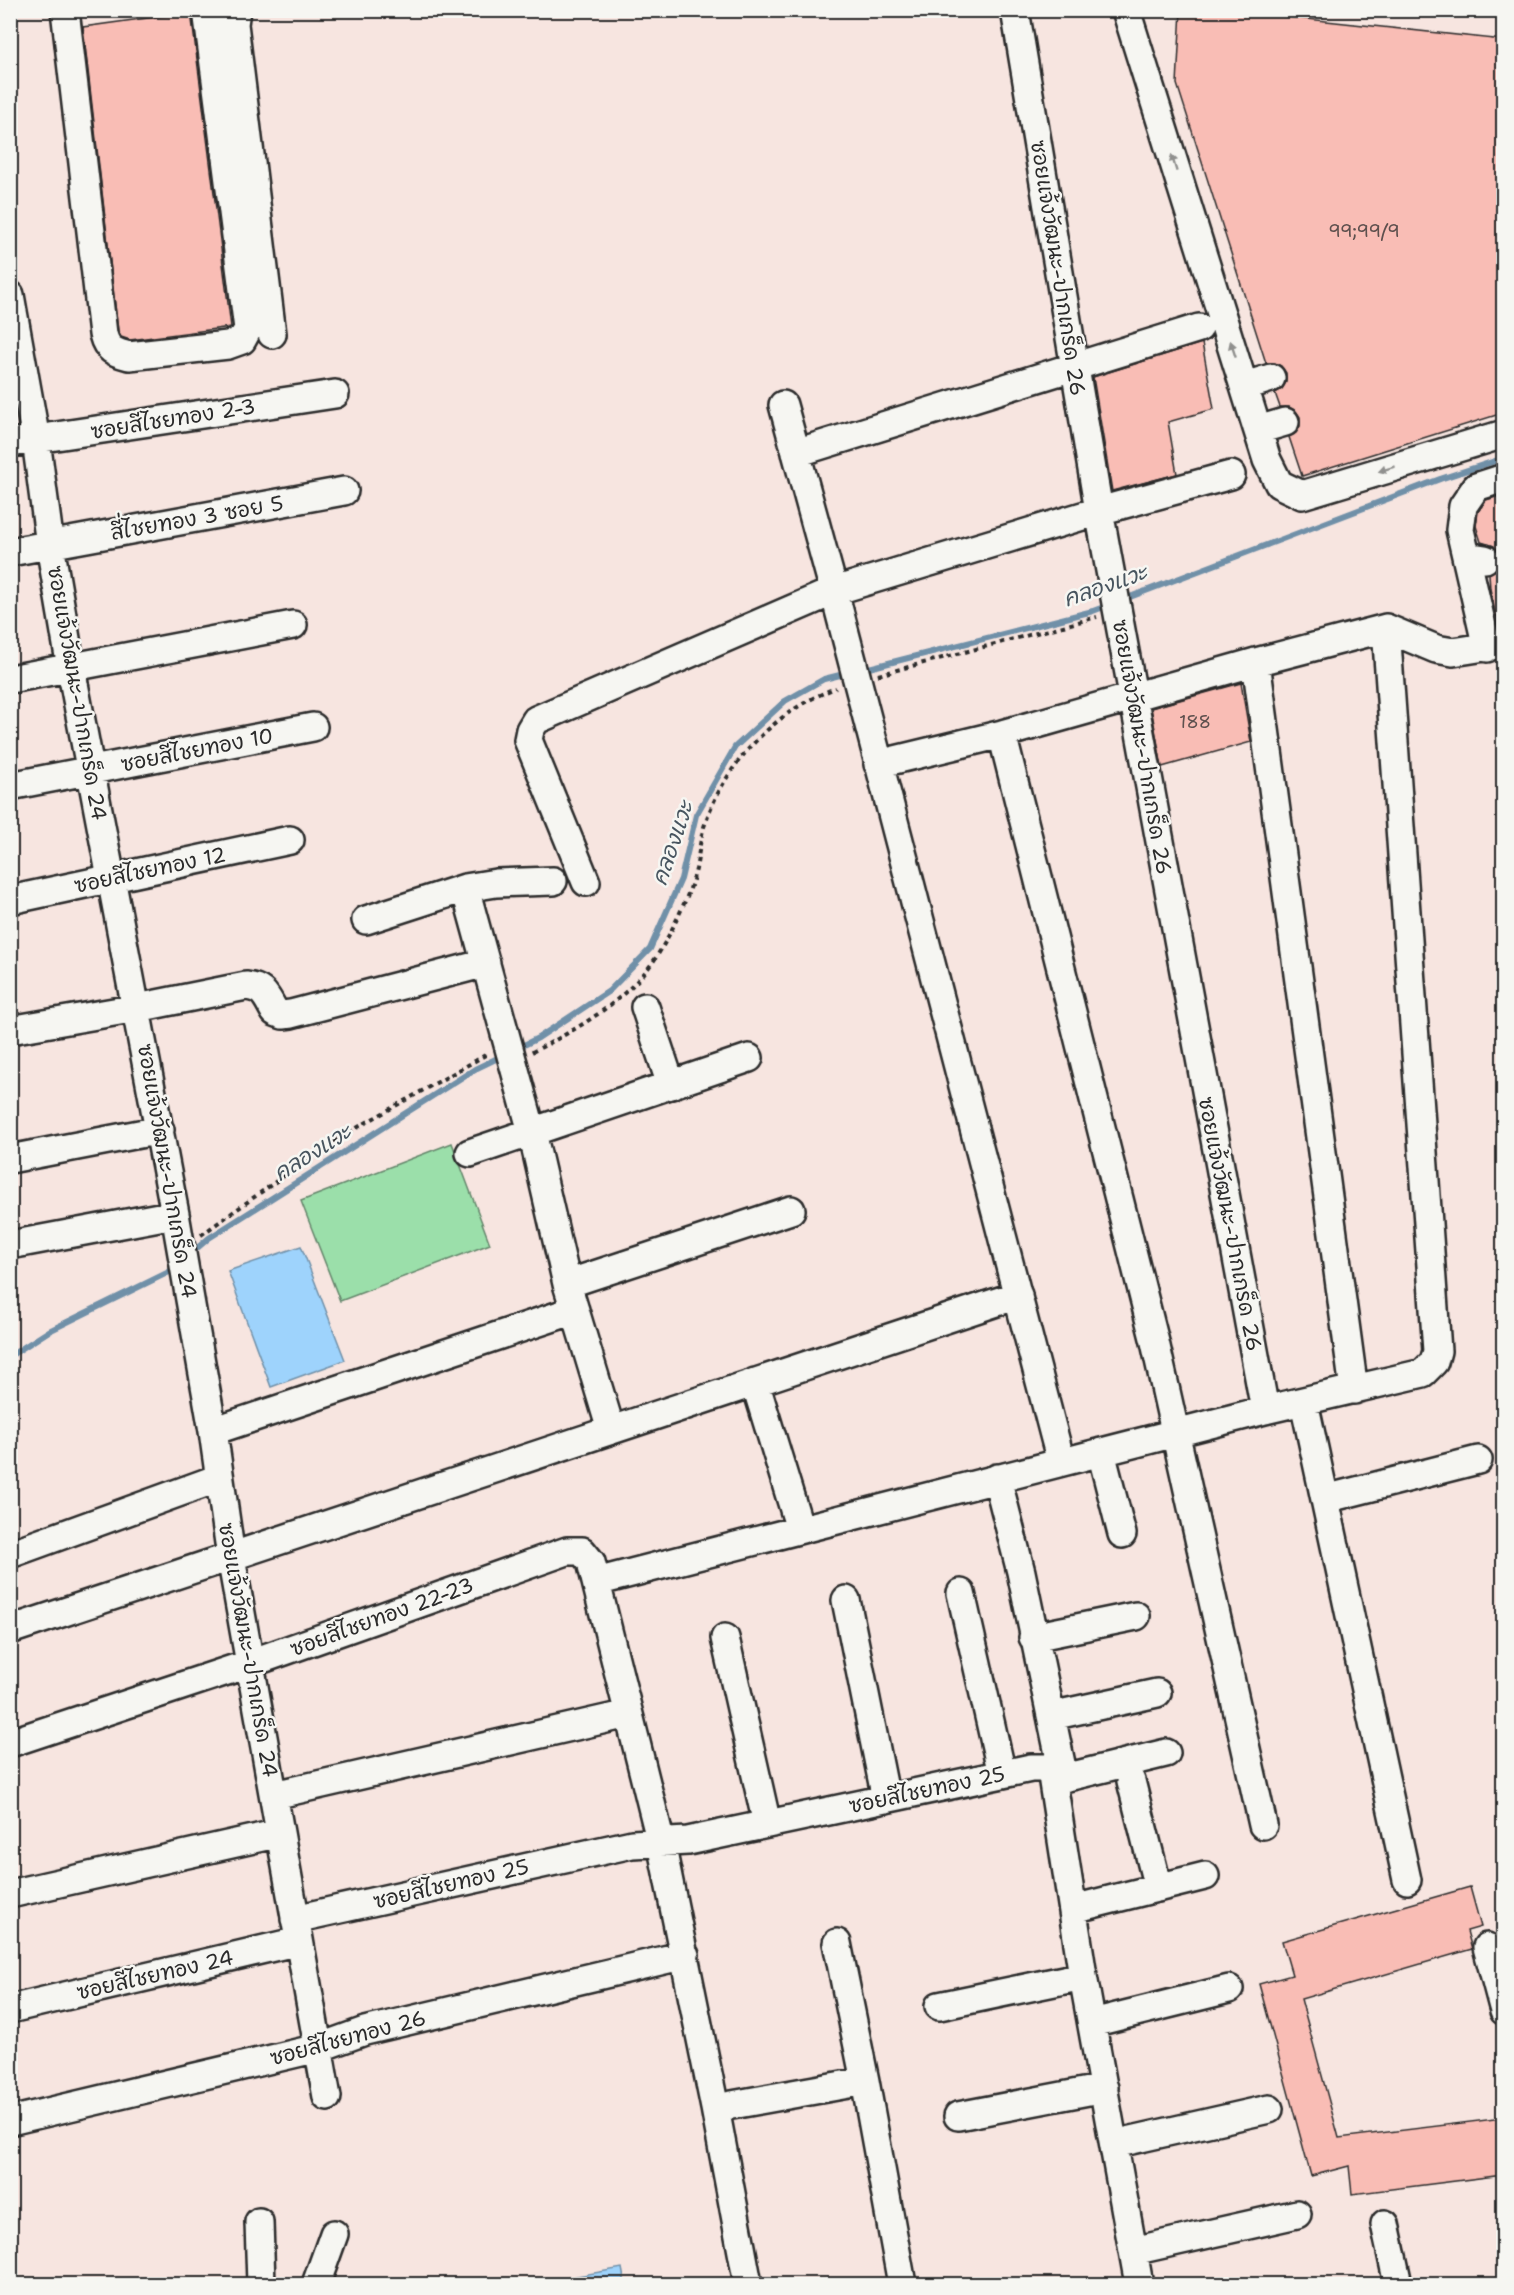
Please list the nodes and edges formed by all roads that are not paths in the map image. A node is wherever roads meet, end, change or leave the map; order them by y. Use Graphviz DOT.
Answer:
graph roads {
  1 [pos="65,10"];
  2 [pos="207,10"];
  3 [pos="236,10"];
  4 [pos="1015,10"];
  5 [pos="1126,10"];
  6 [pos="10,295"];
  7 [pos="1198,328"];
  8 [pos="272,333"];
  9 [pos="14,336"];
  10 [pos="1074,366"];
  11 [pos="1270,378"];
  12 [pos="1245,386"];
  13 [pos="335,394"];
  14 [pos="783,405"];
  15 [pos="1285,422"];
  16 [pos="1258,430"];
  17 [pos="1503,434"];
  18 [pos="23,441"];
  19 [pos="1413,441"];
  20 [pos="1454,448"];
  21 [pos="796,453"];
  22 [pos="1231,475"];
  23 [pos="1503,478"];
  24 [pos="344,491"];
  25 [pos="1099,511"];
  26 [pos="50,545"];
  27 [pos="10,552"];
  28 [pos="834,591"];
  29 [pos="293,625"];
  30 [pos="1386,628"];
  31 [pos="1495,646"];
  32 [pos="1257,662"];
  33 [pos="71,668"];
  34 [pos="10,679"];
  35 [pos="1132,698"];
  36 [pos="313,727"];
  37 [pos="1002,734"];
  38 [pos="878,764"];
  39 [pos="91,771"];
  40 [pos="10,786"];
  41 [pos="290,840"];
  42 [pos="112,880"];
  43 [pos="553,881"];
  44 [pos="586,882"];
  45 [pos="465,888"];
  46 [pos="10,900"];
  47 [pos="366,920"];
  48 [pos="486,963"];
  49 [pos="645,1006"];
  50 [pos="137,1008"];
  51 [pos="10,1030"];
  52 [pos="749,1058"];
  53 [pos="671,1085"];
  54 [pos="160,1130"];
  55 [pos="532,1132"];
  56 [pos="470,1153"];
  57 [pos="10,1159"];
  58 [pos="791,1210"];
  59 [pos="175,1214"];
  60 [pos="10,1245"];
  61 [pos="567,1284"];
  62 [pos="1018,1295"];
  63 [pos="575,1310"];
  64 [pos="755,1382"];
  65 [pos="1354,1390"];
  66 [pos="1304,1402"];
  67 [pos="1265,1410"];
  68 [pos="611,1430"];
  69 [pos="213,1431"];
  70 [pos="1174,1433"];
  71 [pos="1101,1452"];
  72 [pos="1478,1460"];
  73 [pos="1061,1462"];
  74 [pos="219,1478"];
  75 [pos="997,1478"];
  76 [pos="1325,1499"];
  77 [pos="800,1529"];
  78 [pos="1122,1534"];
  79 [pos="10,1554"];
  80 [pos="231,1557"];
  81 [pos="596,1582"];
  82 [pos="961,1593"];
  83 [pos="846,1600"];
  84 [pos="1136,1616"];
  85 [pos="10,1630"];
  86 [pos="1033,1637"];
  87 [pos="725,1638"];
  88 [pos="251,1663"];
  89 [pos="1158,1694"];
  90 [pos="628,1714"];
  91 [pos="1051,1716"];
  92 [pos="10,1743"];
  93 [pos="1166,1753"];
  94 [pos="1002,1774"];
  95 [pos="1131,1781"];
  96 [pos="274,1795"];
  97 [pos="886,1798"];
  98 [pos="767,1824"];
  99 [pos="1263,1826"];
  100 [pos="280,1833"];
  101 [pos="661,1843"];
  102 [pos="1205,1876"];
  103 [pos="1407,1880"];
  104 [pos="1158,1888"];
  105 [pos="10,1894"];
  106 [pos="1073,1909"];
  107 [pos="297,1930"];
  108 [pos="837,1943"];
  109 [pos="1486,1947"];
  110 [pos="685,1955"];
  111 [pos="1083,1976"];
  112 [pos="1229,1989"];
  113 [pos="939,2006"];
  114 [pos="10,2009"];
  115 [pos="1503,2011"];
  116 [pos="1092,2023"];
  117 [pos="318,2048"];
  118 [pos="865,2081"];
  119 [pos="1104,2088"];
  120 [pos="327,2097"];
  121 [pos="715,2108"];
  122 [pos="1269,2109"];
  123 [pos="958,2116"];
  124 [pos="10,2121"];
  125 [pos="1114,2144"];
  126 [pos="1297,2214"];
  127 [pos="259,2222"];
  128 [pos="1385,2224"];
  129 [pos="334,2234"];
  130 [pos="1133,2251"];
  131 [pos="261,2284"];
  132 [pos="316,2284"];
  133 [pos="748,2284"];
  134 [pos="902,2284"];
  135 [pos="1139,2284"];
  136 [pos="1398,2284"];
  1 -- 2 [label="street"];
  3 -- 8 [label="street"];
  4 -- 10 [label="street, ซอยแจ้งวัฒนะ-ปากเกร็ด 26"];
  12 -- 5 [label="street, one-way"];
  6 -- 9 [label="street, ซอยแจ้งวัฒนะ-ปากเกร็ด 24"];
  7 -- 10 [label="street"];
  9 -- 18 [label="street, ซอยแจ้งวัฒนะ-ปากเกร็ด 24"];
  10 -- 21 [label="street"];
  10 -- 25 [label="street, ซอยแจ้งวัฒนะ-ปากเกร็ด 26"];
  11 -- 12 [label="street"];
  12 -- 16 [label="street"];
  13 -- 18 [label="street, ซอยสีไชยทอง 2-3"];
  14 -- 21 [label="street"];
  15 -- 16 [label="street"];
  20 -- 16 [label="street, one-way"];
  17 -- 20 [label="street"];
  18 -- 26 [label="street, ซอยแจ้งวัฒนะ-ปากเกร็ด 24"];
  19 -- 20 [label="street"];
  21 -- 28 [label="street"];
  22 -- 25 [label="street"];
  23 -- 31 [label="street"];
  24 -- 26 [label="street, สี่ไชยทอง 3 ซอย 5"];
  25 -- 28 [label="street"];
  25 -- 35 [label="street, ซอยแจ้งวัฒนะ-ปากเกร็ด 26"];
  26 -- 27 [label="street, สี่ไชยทอง 3 ซอย 5"];
  26 -- 33 [label="street, ซอยแจ้งวัฒนะ-ปากเกร็ด 24"];
  28 -- 38 [label="street"];
  28 -- 44 [label="street"];
  29 -- 33 [label="street"];
  30 -- 31 [label="street"];
  30 -- 32 [label="street"];
  30 -- 65 [label="street"];
  32 -- 35 [label="street"];
  32 -- 65 [label="street"];
  33 -- 34 [label="street"];
  33 -- 39 [label="street, ซอยแจ้งวัฒนะ-ปากเกร็ด 24"];
  35 -- 37 [label="street"];
  35 -- 67 [label="street, ซอยแจ้งวัฒนะ-ปากเกร็ด 26"];
  36 -- 39 [label="street, ซอยสีไชยทอง 10"];
  37 -- 38 [label="street"];
  37 -- 70 [label="street"];
  38 -- 62 [label="street"];
  39 -- 40 [label="street, ซอยสีไชยทอง 10"];
  39 -- 42 [label="street, ซอยแจ้งวัฒนะ-ปากเกร็ด 24"];
  41 -- 42 [label="street, ซอยสีไชยทอง 12"];
  42 -- 46 [label="street, ซอยสีไชยทอง 12"];
  42 -- 50 [label="street, ซอยแจ้งวัฒนะ-ปากเกร็ด 24"];
  43 -- 45 [label="street"];
  45 -- 47 [label="street"];
  45 -- 48 [label="street"];
  48 -- 50 [label="street"];
  48 -- 55 [label="street"];
  49 -- 53 [label="street"];
  50 -- 51 [label="street"];
  50 -- 54 [label="street, ซอยแจ้งวัฒนะ-ปากเกร็ด 24"];
  52 -- 53 [label="street"];
  53 -- 55 [label="street"];
  54 -- 57 [label="street"];
  54 -- 59 [label="street, ซอยแจ้งวัฒนะ-ปากเกร็ด 24"];
  55 -- 56 [label="street"];
  55 -- 61 [label="street"];
  58 -- 61 [label="street"];
  59 -- 60 [label="street"];
  59 -- 69 [label="street, ซอยแจ้งวัฒนะ-ปากเกร็ด 24"];
  61 -- 63 [label="street"];
  62 -- 64 [label="street"];
  62 -- 73 [label="street"];
  63 -- 68 [label="street"];
  63 -- 69 [label="street"];
  64 -- 68 [label="street"];
  64 -- 77 [label="street"];
  65 -- 66 [label="street"];
  66 -- 67 [label="street"];
  66 -- 76 [label="street"];
  67 -- 70 [label="street"];
  68 -- 80 [label="street"];
  69 -- 74 [label="street, ซอยแจ้งวัฒนะ-ปากเกร็ด 24"];
  70 -- 71 [label="street"];
  70 -- 99 [label="street"];
  71 -- 73 [label="street"];
  71 -- 78 [label="street"];
  72 -- 76 [label="street"];
  73 -- 75 [label="street"];
  74 -- 79 [label="street"];
  74 -- 80 [label="street, ซอยแจ้งวัฒนะ-ปากเกร็ด 24"];
  75 -- 77 [label="street"];
  75 -- 86 [label="street"];
  76 -- 103 [label="street"];
  77 -- 81 [label="street"];
  80 -- 85 [label="street"];
  80 -- 88 [label="street, ซอยแจ้งวัฒนะ-ปากเกร็ด 24"];
  81 -- 88 [label="street, ซอยสีไชยทอง 22-23"];
  81 -- 90 [label="street"];
  82 -- 94 [label="street"];
  83 -- 97 [label="street"];
  84 -- 86 [label="street"];
  86 -- 91 [label="street"];
  87 -- 98 [label="street"];
  88 -- 92 [label="street, ซอยสีไชยทอง 22-23"];
  88 -- 96 [label="street, ซอยแจ้งวัฒนะ-ปากเกร็ด 24"];
  89 -- 91 [label="street"];
  90 -- 96 [label="street"];
  90 -- 101 [label="street"];
  91 -- 93 [label="street"];
  94 -- 97 [label="street, ซอยสีไชยทอง 25"];
  94 -- 106 [label="street, ซอยสีไชยทอง 25"];
  95 -- 104 [label="street"];
  96 -- 100 [label="street, ซอยแจ้งวัฒนะ-ปากเกร็ด 24"];
  97 -- 98 [label="street, ซอยสีไชยทอง 25"];
  98 -- 101 [label="street, ซอยสีไชยทอง 25"];
  100 -- 105 [label="street"];
  100 -- 107 [label="street, ซอยแจ้งวัฒนะ-ปากเกร็ด 24"];
  101 -- 107 [label="street, ซอยสีไชยทอง 25"];
  101 -- 110 [label="street"];
  102 -- 104 [label="street"];
  104 -- 106 [label="street"];
  106 -- 111 [label="street, ซอยสีไชยทอง 25"];
  107 -- 114 [label="street, ซอยสีไชยทอง 24"];
  107 -- 117 [label="street, ซอยแจ้งวัฒนะ-ปากเกร็ด 24"];
  108 -- 118 [label="street"];
  109 -- 115 [label="street"];
  110 -- 117 [label="street, ซอยสีไชยทอง 26"];
  110 -- 121 [label="street"];
  111 -- 113 [label="street"];
  111 -- 116 [label="street, ซอยสีไชยทอง 25"];
  112 -- 116 [label="street"];
  116 -- 119 [label="street, ซอยสีไชยทอง 25"];
  117 -- 120 [label="street, ซอยแจ้งวัฒนะ-ปากเกร็ด 24"];
  117 -- 124 [label="street, ซอยสีไชยทอง 26"];
  118 -- 121 [label="street"];
  118 -- 134 [label="street"];
  119 -- 123 [label="street"];
  119 -- 125 [label="street, ซอยสีไชยทอง 25"];
  121 -- 133 [label="street"];
  122 -- 125 [label="street"];
  125 -- 130 [label="street, ซอยสีไชยทอง 25"];
  126 -- 130 [label="street"];
  127 -- 131 [label="street"];
  128 -- 136 [label="street"];
  129 -- 132 [label="street"];
  130 -- 135 [label="street, ซอยสีไชยทอง 25"];
}
